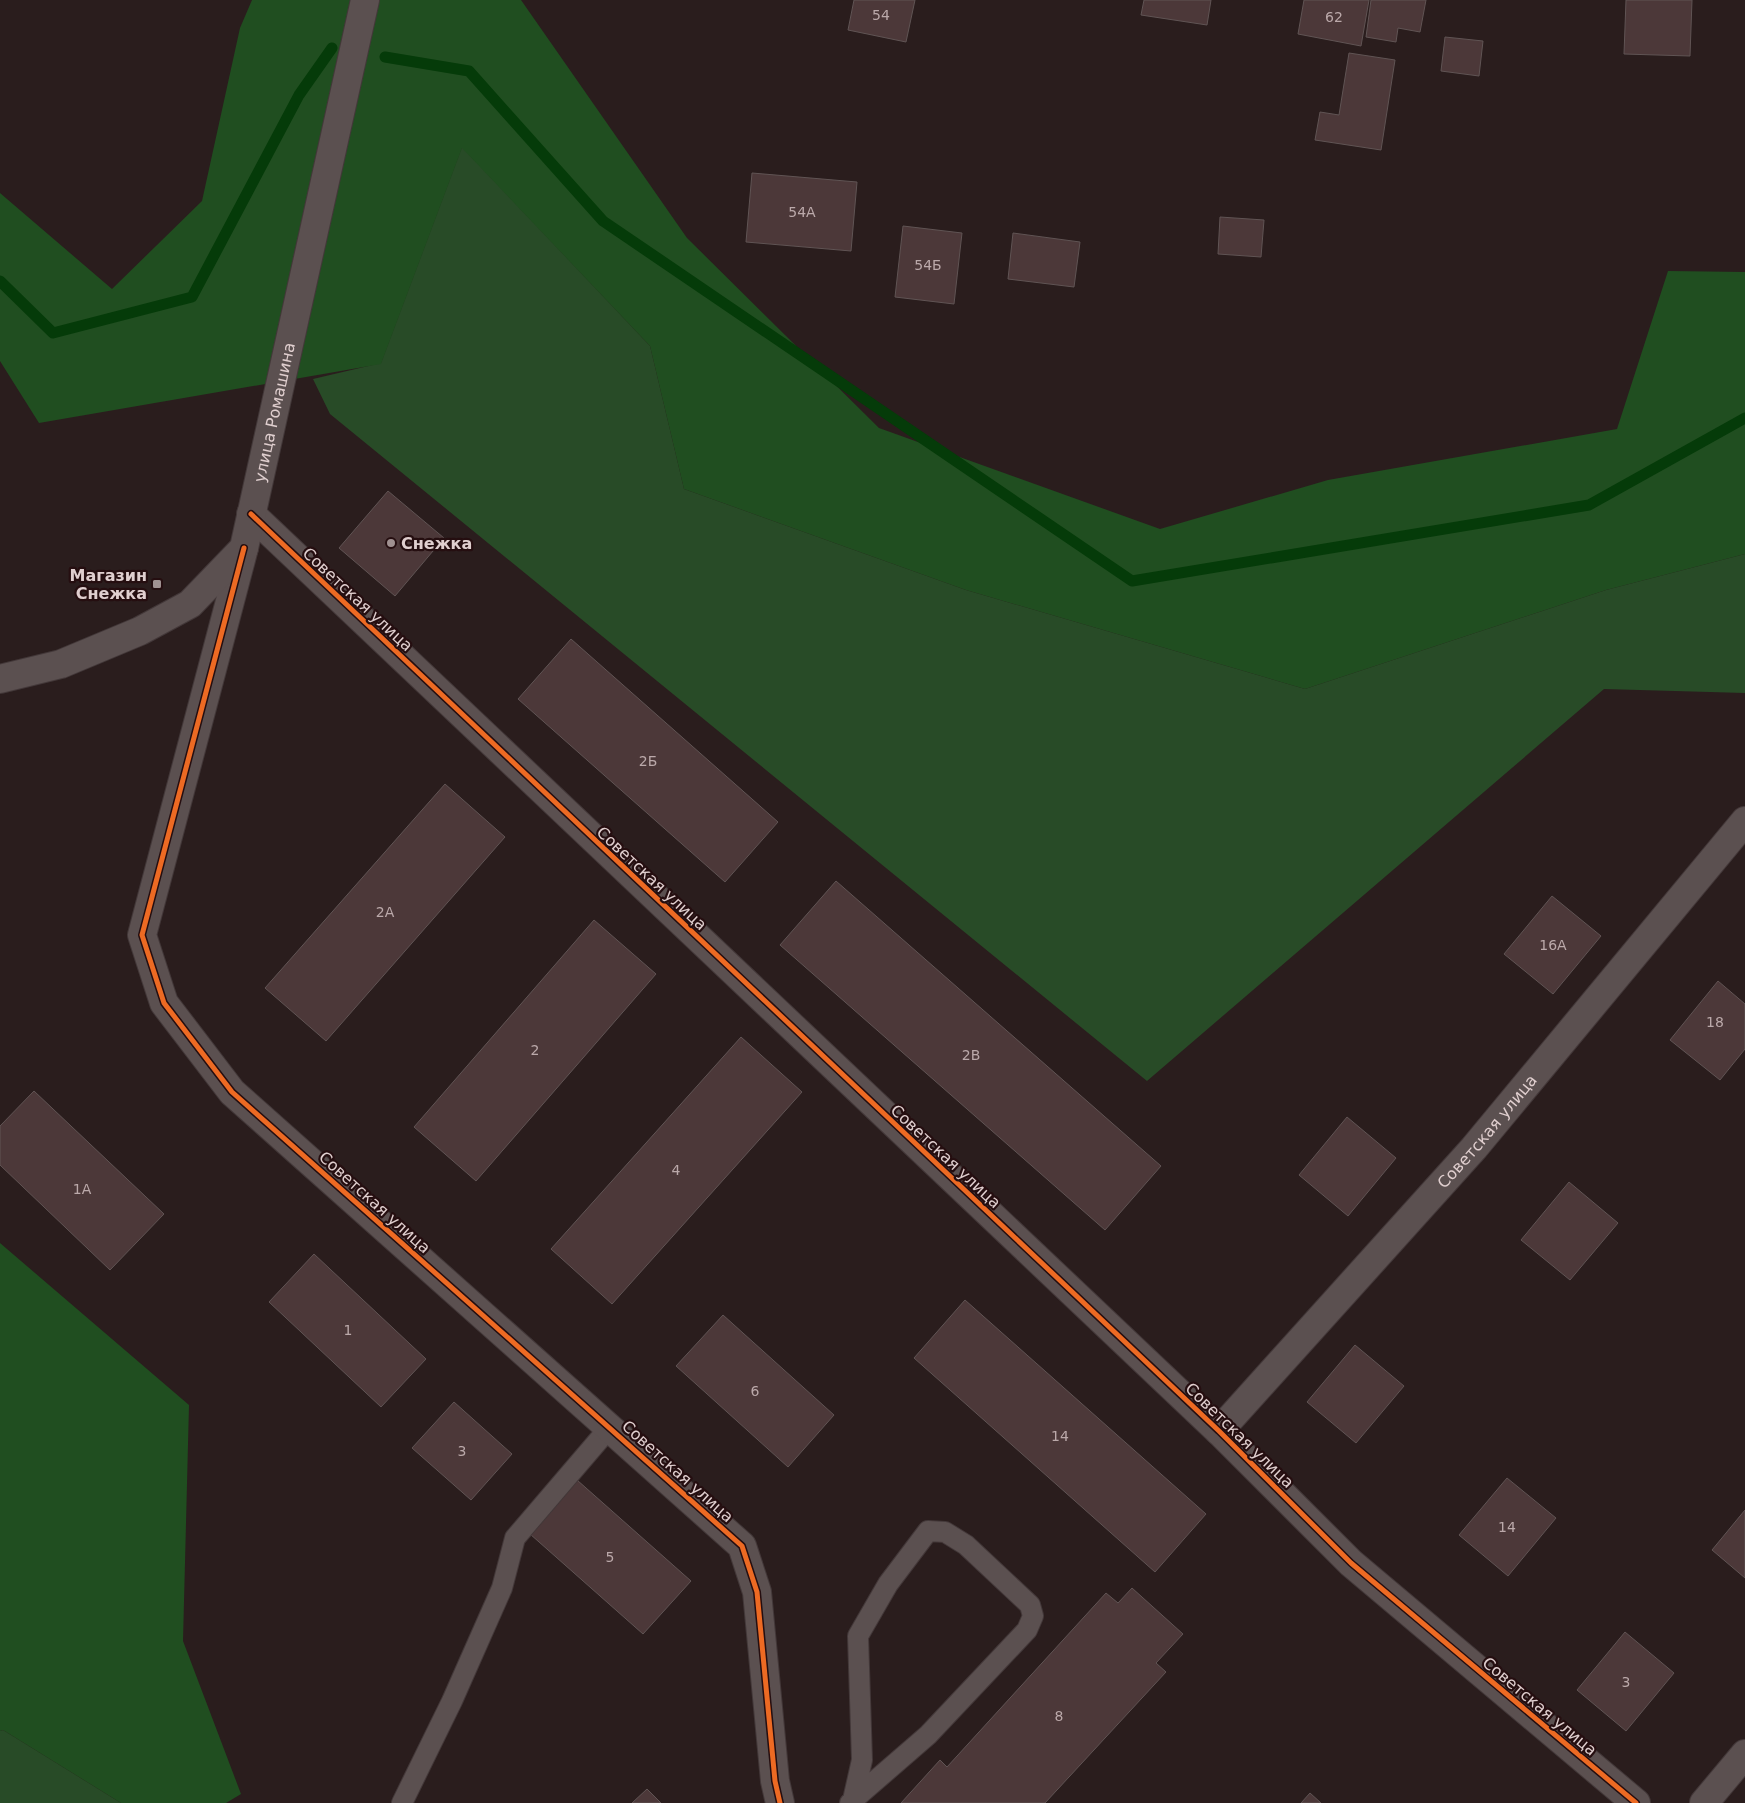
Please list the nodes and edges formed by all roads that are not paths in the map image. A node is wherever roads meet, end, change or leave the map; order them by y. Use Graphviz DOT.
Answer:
graph roads {
  1 [pos="365,0"];
  2 [pos="251,514"];
  3 [pos="244,548"];
  4 [pos="1,675"];
  5 [pos="1745,822"];
  6 [pos="610,1427"];
  7 [pos="1219,1431"];
  8 [pos="1745,1754"];
  9 [pos="852,1802"];
  10 [pos="402,1803"];
  11 [pos="780,1803"];
  12 [pos="1636,1803"];
  13 [pos="1704,1803"];
  1 -- 2 [label="street, улица Ромашина"];
  2 -- 3 [label="street, улица Ромашина"];
  2 -- 7 [label="street, Советская улица"];
  3 -- 4 [label="street"];
  3 -- 6 [label="street, Советская улица"];
  5 -- 7 [label="street, Советская улица"];
  6 -- 10 [label="lane"];
  6 -- 11 [label="street, Советская улица"];
  7 -- 12 [label="street, Советская улица"];
  8 -- 13 [label="street"];
  9 -- 9 [label="lane"];
}
